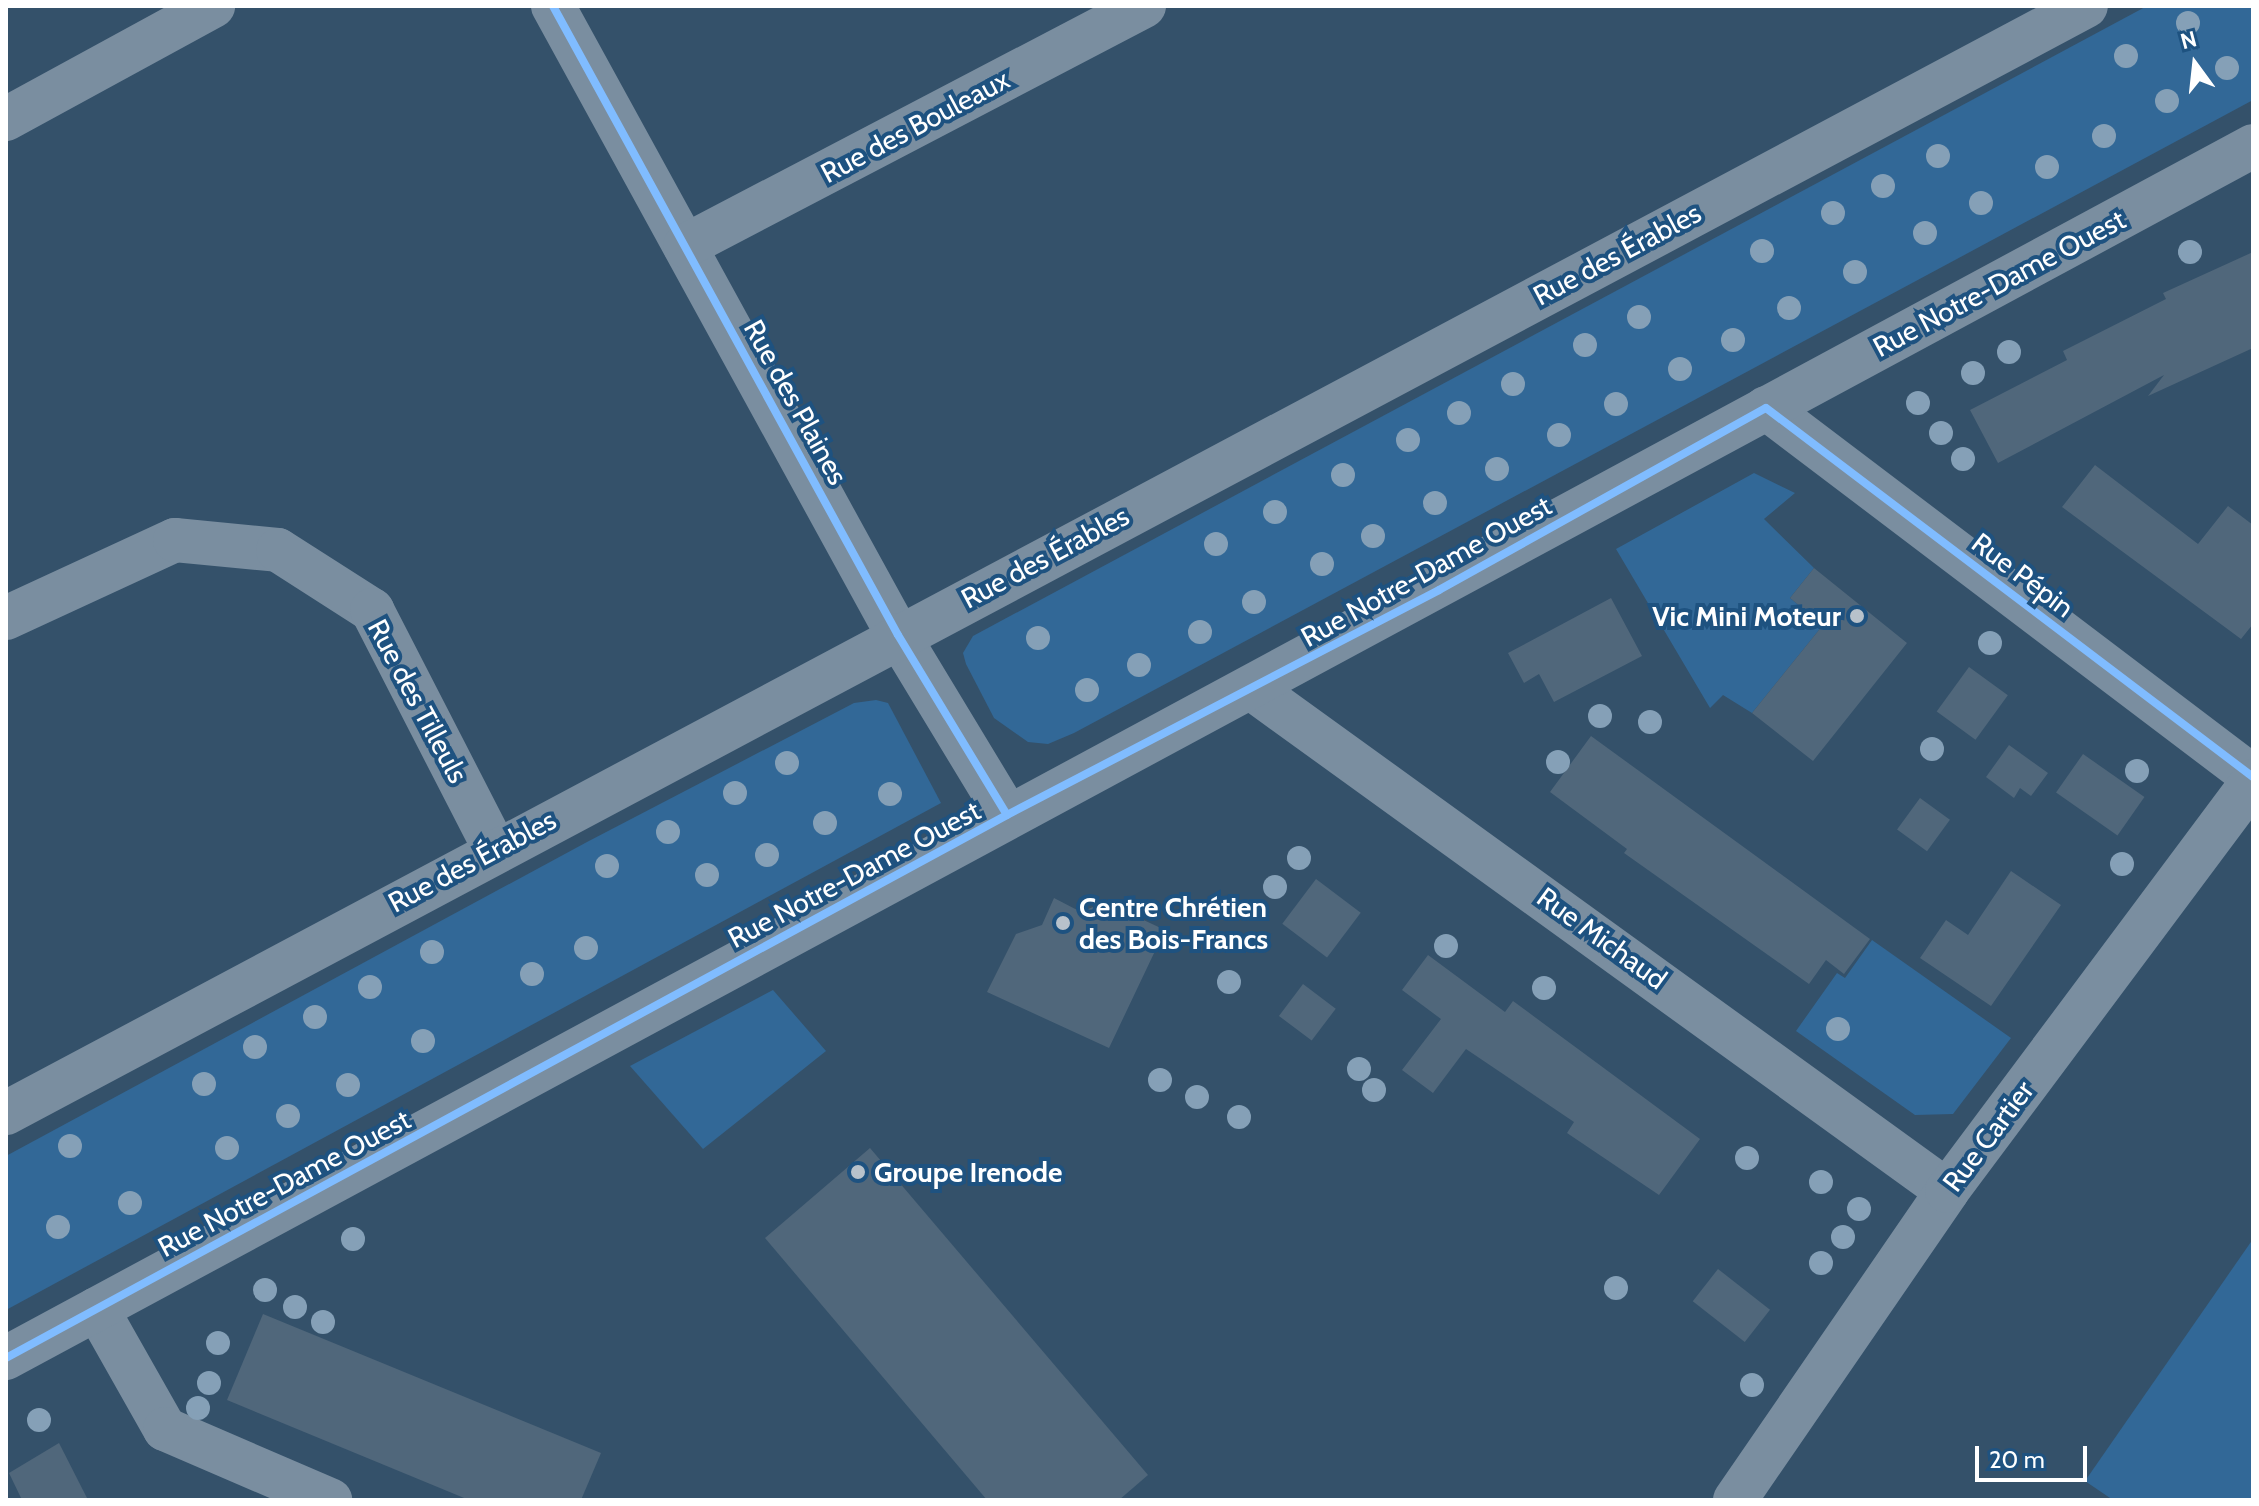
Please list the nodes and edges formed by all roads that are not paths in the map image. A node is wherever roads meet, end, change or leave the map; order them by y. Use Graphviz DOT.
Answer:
graph roads {
  1 [pos="213,6"];
  2 [pos="553,6"];
  3 [pos="1144,6"];
  4 [pos="2086,6"];
  5 [pos="6,119"];
  6 [pos="2253,146"];
  7 [pos="685,246"];
  8 [pos="1766,408"];
  9 [pos="6,618"];
  10 [pos="898,635"];
  11 [pos="1254,690"];
  12 [pos="2253,779"];
  13 [pos="1007,815"];
  14 [pos="495,849"];
  15 [pos="6,1113"];
  16 [pos="1947,1191"];
  17 [pos="97,1309"];
  18 [pos="6,1358"];
  19 [pos="330,1500"];
  20 [pos="1735,1500"];
  1 -- 5 [label="street"];
  2 -- 7 [label="street, Rue des Plaines"];
  3 -- 7 [label="street, Rue des Bouleaux"];
  4 -- 10 [label="street, Rue des Érables"];
  6 -- 8 [label="street, Rue Notre-Dame Ouest"];
  7 -- 10 [label="street, Rue des Plaines"];
  8 -- 11 [label="street, Rue Notre-Dame Ouest"];
  8 -- 12 [label="street, Rue Pépin"];
  9 -- 14 [label="street, Rue des Tilleuls"];
  10 -- 13 [label="street, Rue des Plaines"];
  10 -- 14 [label="street, Rue des Érables"];
  11 -- 13 [label="street, Rue Notre-Dame Ouest"];
  11 -- 16 [label="street, Rue Michaud"];
  12 -- 16 [label="street, Rue Cartier"];
  13 -- 17 [label="street, Rue Notre-Dame Ouest"];
  14 -- 15 [label="street, Rue des Érables"];
  16 -- 20 [label="street, Rue Cartier"];
  17 -- 18 [label="street, Rue Notre-Dame Ouest"];
  17 -- 19 [label="street"];
}
